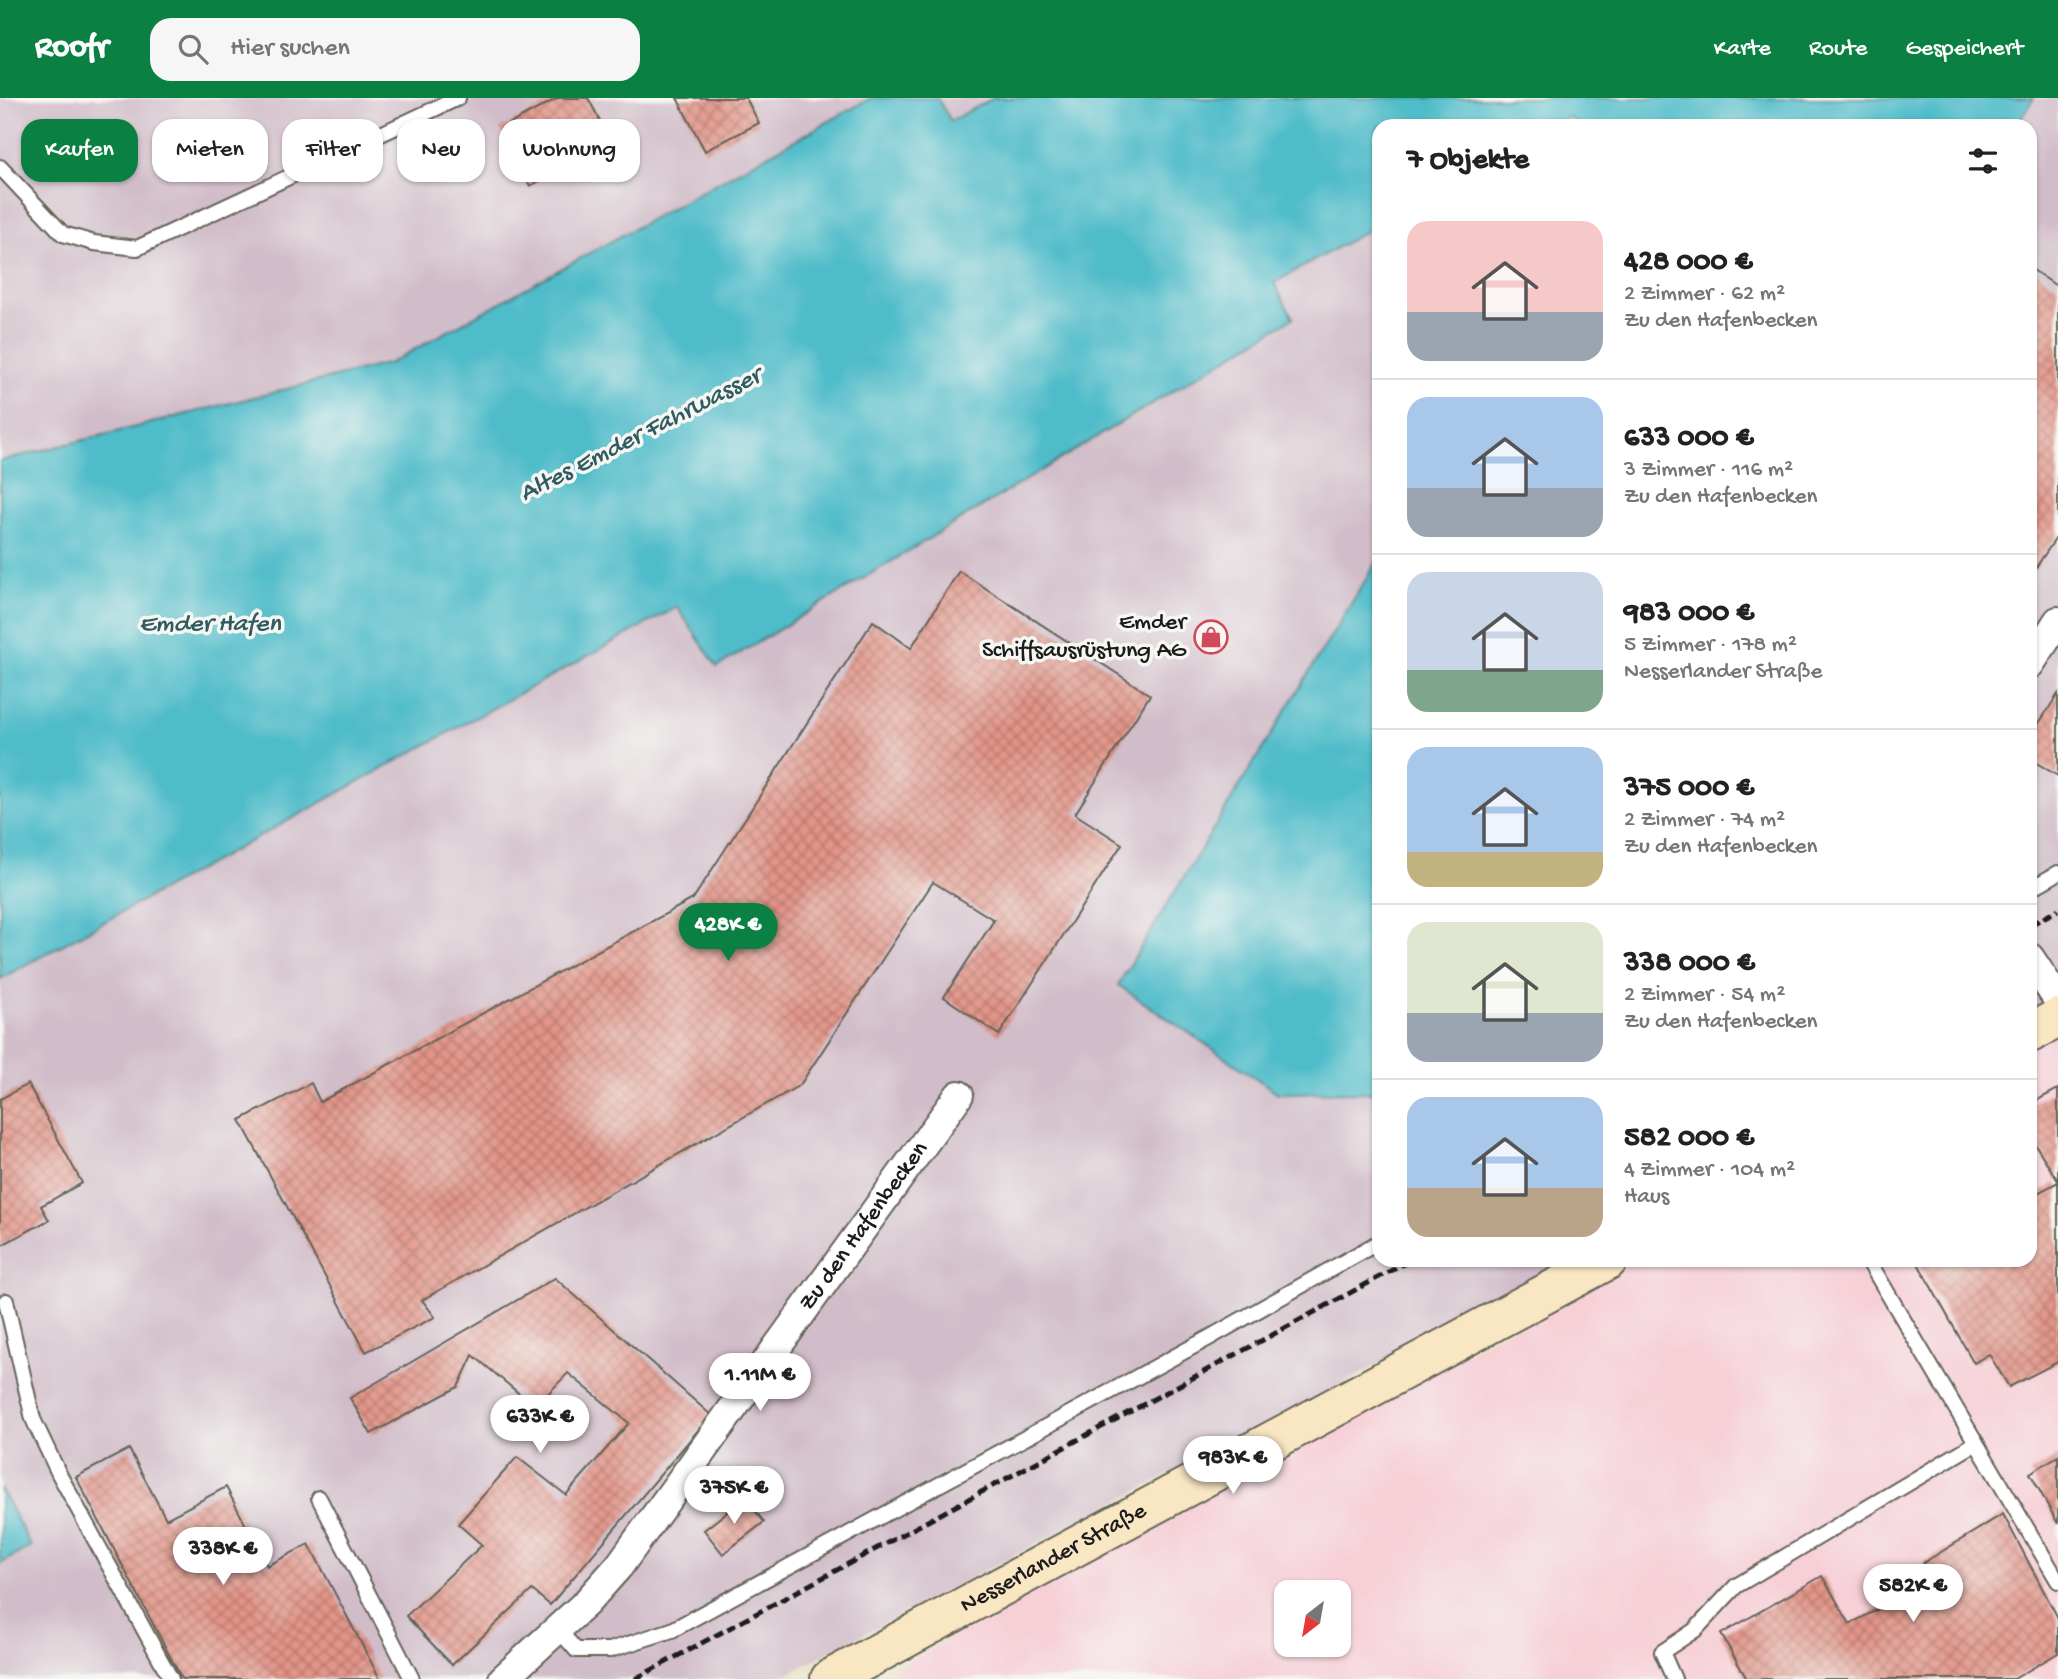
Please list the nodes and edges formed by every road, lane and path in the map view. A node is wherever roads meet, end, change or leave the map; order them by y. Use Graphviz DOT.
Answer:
graph roads {
  1 [pos="458,98"];
  2 [pos="0,167"];
  3 [pos="2058,621"];
  4 [pos="2037,653"];
  5 [pos="2058,873"];
  6 [pos="2037,885"];
  7 [pos="2037,968"];
  8 [pos="2058,1000"];
  9 [pos="2058,1018"];
  10 [pos="2037,1029"];
  11 [pos="959,1095"];
  12 [pos="1372,1246"];
  13 [pos="1595,1267"];
  14 [pos="1872,1267"];
  15 [pos="6,1301"];
  16 [pos="1976,1443"];
  17 [pos="319,1498"];
  18 [pos="2058,1581"];
  19 [pos="558,1629"];
  20 [pos="171,1679"];
  21 [pos="412,1679"];
  22 [pos="503,1679"];
  23 [pos="830,1679"];
  24 [pos="1674,1679"];
  1 -- 2 [label="lane"];
  3 -- 4 [label="street"];
  5 -- 6 [label="lane"];
  7 -- 8 [label="street"];
  9 -- 10 [label="main road"];
  11 -- 19 [label="street, Zu den Hafenbecken"];
  12 -- 19 [label="lane"];
  13 -- 23 [label="main road, Nesserlander Straße"];
  14 -- 16 [label="lane"];
  15 -- 20 [label="lane"];
  16 -- 18 [label="lane"];
  16 -- 24 [label="lane"];
  17 -- 21 [label="lane"];
  19 -- 22 [label="street, Zu den Hafenbecken"];
}
